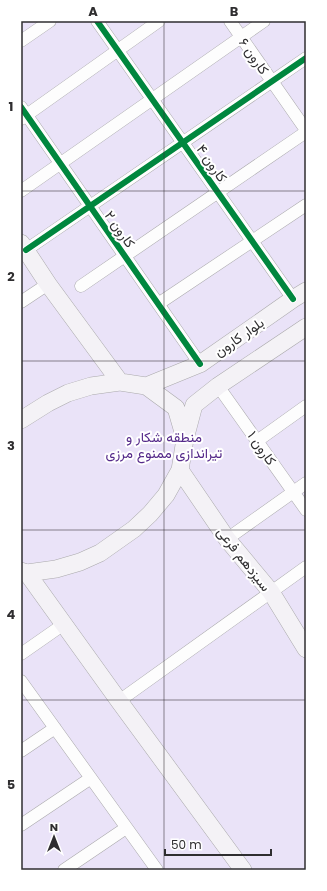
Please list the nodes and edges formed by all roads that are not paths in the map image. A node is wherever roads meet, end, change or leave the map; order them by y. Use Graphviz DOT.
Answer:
graph roads {
  1 [pos="50,21"];
  2 [pos="97,21"];
  3 [pos="159,21"];
  4 [pos="230,21"];
  5 [pos="264,21"];
  6 [pos="241,37"];
  7 [pos="21,41"];
  8 [pos="118,50"];
  9 [pos="306,58"];
  10 [pos="272,82"];
  11 [pos="152,99"];
  12 [pos="23,114"];
  13 [pos="306,131"];
  14 [pos="183,143"];
  15 [pos="60,163"];
  16 [pos="21,191"];
  17 [pos="218,192"];
  18 [pos="306,205"];
  19 [pos="90,206"];
  20 [pos="252,241"];
  21 [pos="23,247"];
  22 [pos="125,256"];
  23 [pos="48,284"];
  24 [pos="81,286"];
  25 [pos="299,295"];
  26 [pos="21,302"];
  27 [pos="158,304"];
  28 [pos="306,327"];
  29 [pos="200,364"];
  30 [pos="120,382"];
  31 [pos="146,386"];
  32 [pos="218,386"];
  33 [pos="306,406"];
  34 [pos="21,420"];
  35 [pos="185,439"];
  36 [pos="257,441"];
  37 [pos="180,470"];
  38 [pos="306,483"];
  39 [pos="293,492"];
  40 [pos="306,510"];
  41 [pos="227,539"];
  42 [pos="306,566"];
  43 [pos="24,572"];
  44 [pos="271,592"];
  45 [pos="64,624"];
  46 [pos="304,641"];
  47 [pos="21,654"];
  48 [pos="21,681"];
  49 [pos="119,701"];
  50 [pos="55,728"];
  51 [pos="21,751"];
  52 [pos="91,778"];
  53 [pos="21,825"];
  54 [pos="126,828"];
  55 [pos="64,870"];
  56 [pos="157,870"];
  57 [pos="243,870"];
  1 -- 7 [label="street"];
  2 -- 8 [label="street, کارون ۴"];
  3 -- 8 [label="street"];
  4 -- 6 [label="street, کارون ۶"];
  5 -- 6 [label="street"];
  6 -- 10 [label="street, کارون ۶"];
  6 -- 11 [label="street"];
  8 -- 11 [label="street, کارون ۴"];
  8 -- 12 [label="street"];
  9 -- 10 [label="street"];
  10 -- 13 [label="street, کارون ۶"];
  10 -- 14 [label="street"];
  11 -- 14 [label="street, کارون ۴"];
  11 -- 15 [label="street"];
  12 -- 15 [label="street, کارون ۲"];
  13 -- 17 [label="street"];
  14 -- 17 [label="street, کارون ۴"];
  14 -- 19 [label="street"];
  15 -- 16 [label="street"];
  15 -- 19 [label="street, کارون ۲"];
  17 -- 20 [label="street, کارون ۴"];
  17 -- 22 [label="street"];
  18 -- 20 [label="street"];
  19 -- 21 [label="street"];
  19 -- 22 [label="street, کارون ۲"];
  20 -- 25 [label="street, کارون ۴"];
  20 -- 27 [label="street"];
  21 -- 23 [label="main road"];
  22 -- 24 [label="street"];
  22 -- 27 [label="street, کارون ۲"];
  23 -- 26 [label="street"];
  23 -- 30 [label="main road"];
  25 -- 29 [label="main road, بلوار کارون"];
  27 -- 29 [label="street, کارون ۲"];
  28 -- 32 [label="main road, بلوار کارون"];
  29 -- 31 [label="main road, بلوار کارون"];
  30 -- 31 [label="main road"];
  30 -- 34 [label="main road"];
  31 -- 35 [label="main road"];
  32 -- 35 [label="main road, بلوار کارون"];
  32 -- 36 [label="street, کارون ۱"];
  33 -- 36 [label="street"];
  35 -- 37 [label="main road, بلوار کارون"];
  36 -- 39 [label="street, کارون ۱"];
  37 -- 41 [label="main road, سیزدهم فرعی"];
  37 -- 43 [label="main road"];
  38 -- 39 [label="street"];
  39 -- 40 [label="street, کارون ۱"];
  39 -- 41 [label="street"];
  41 -- 44 [label="main road, سیزدهم فرعی"];
  42 -- 44 [label="street"];
  43 -- 45 [label="main road"];
  44 -- 46 [label="main road, سیزدهم فرعی"];
  44 -- 49 [label="street"];
  45 -- 47 [label="street"];
  45 -- 49 [label="main road"];
  48 -- 50 [label="street"];
  49 -- 57 [label="main road"];
  50 -- 51 [label="street"];
  50 -- 52 [label="street"];
  52 -- 53 [label="street"];
  52 -- 54 [label="street"];
  54 -- 55 [label="street"];
  54 -- 56 [label="street"];
}
